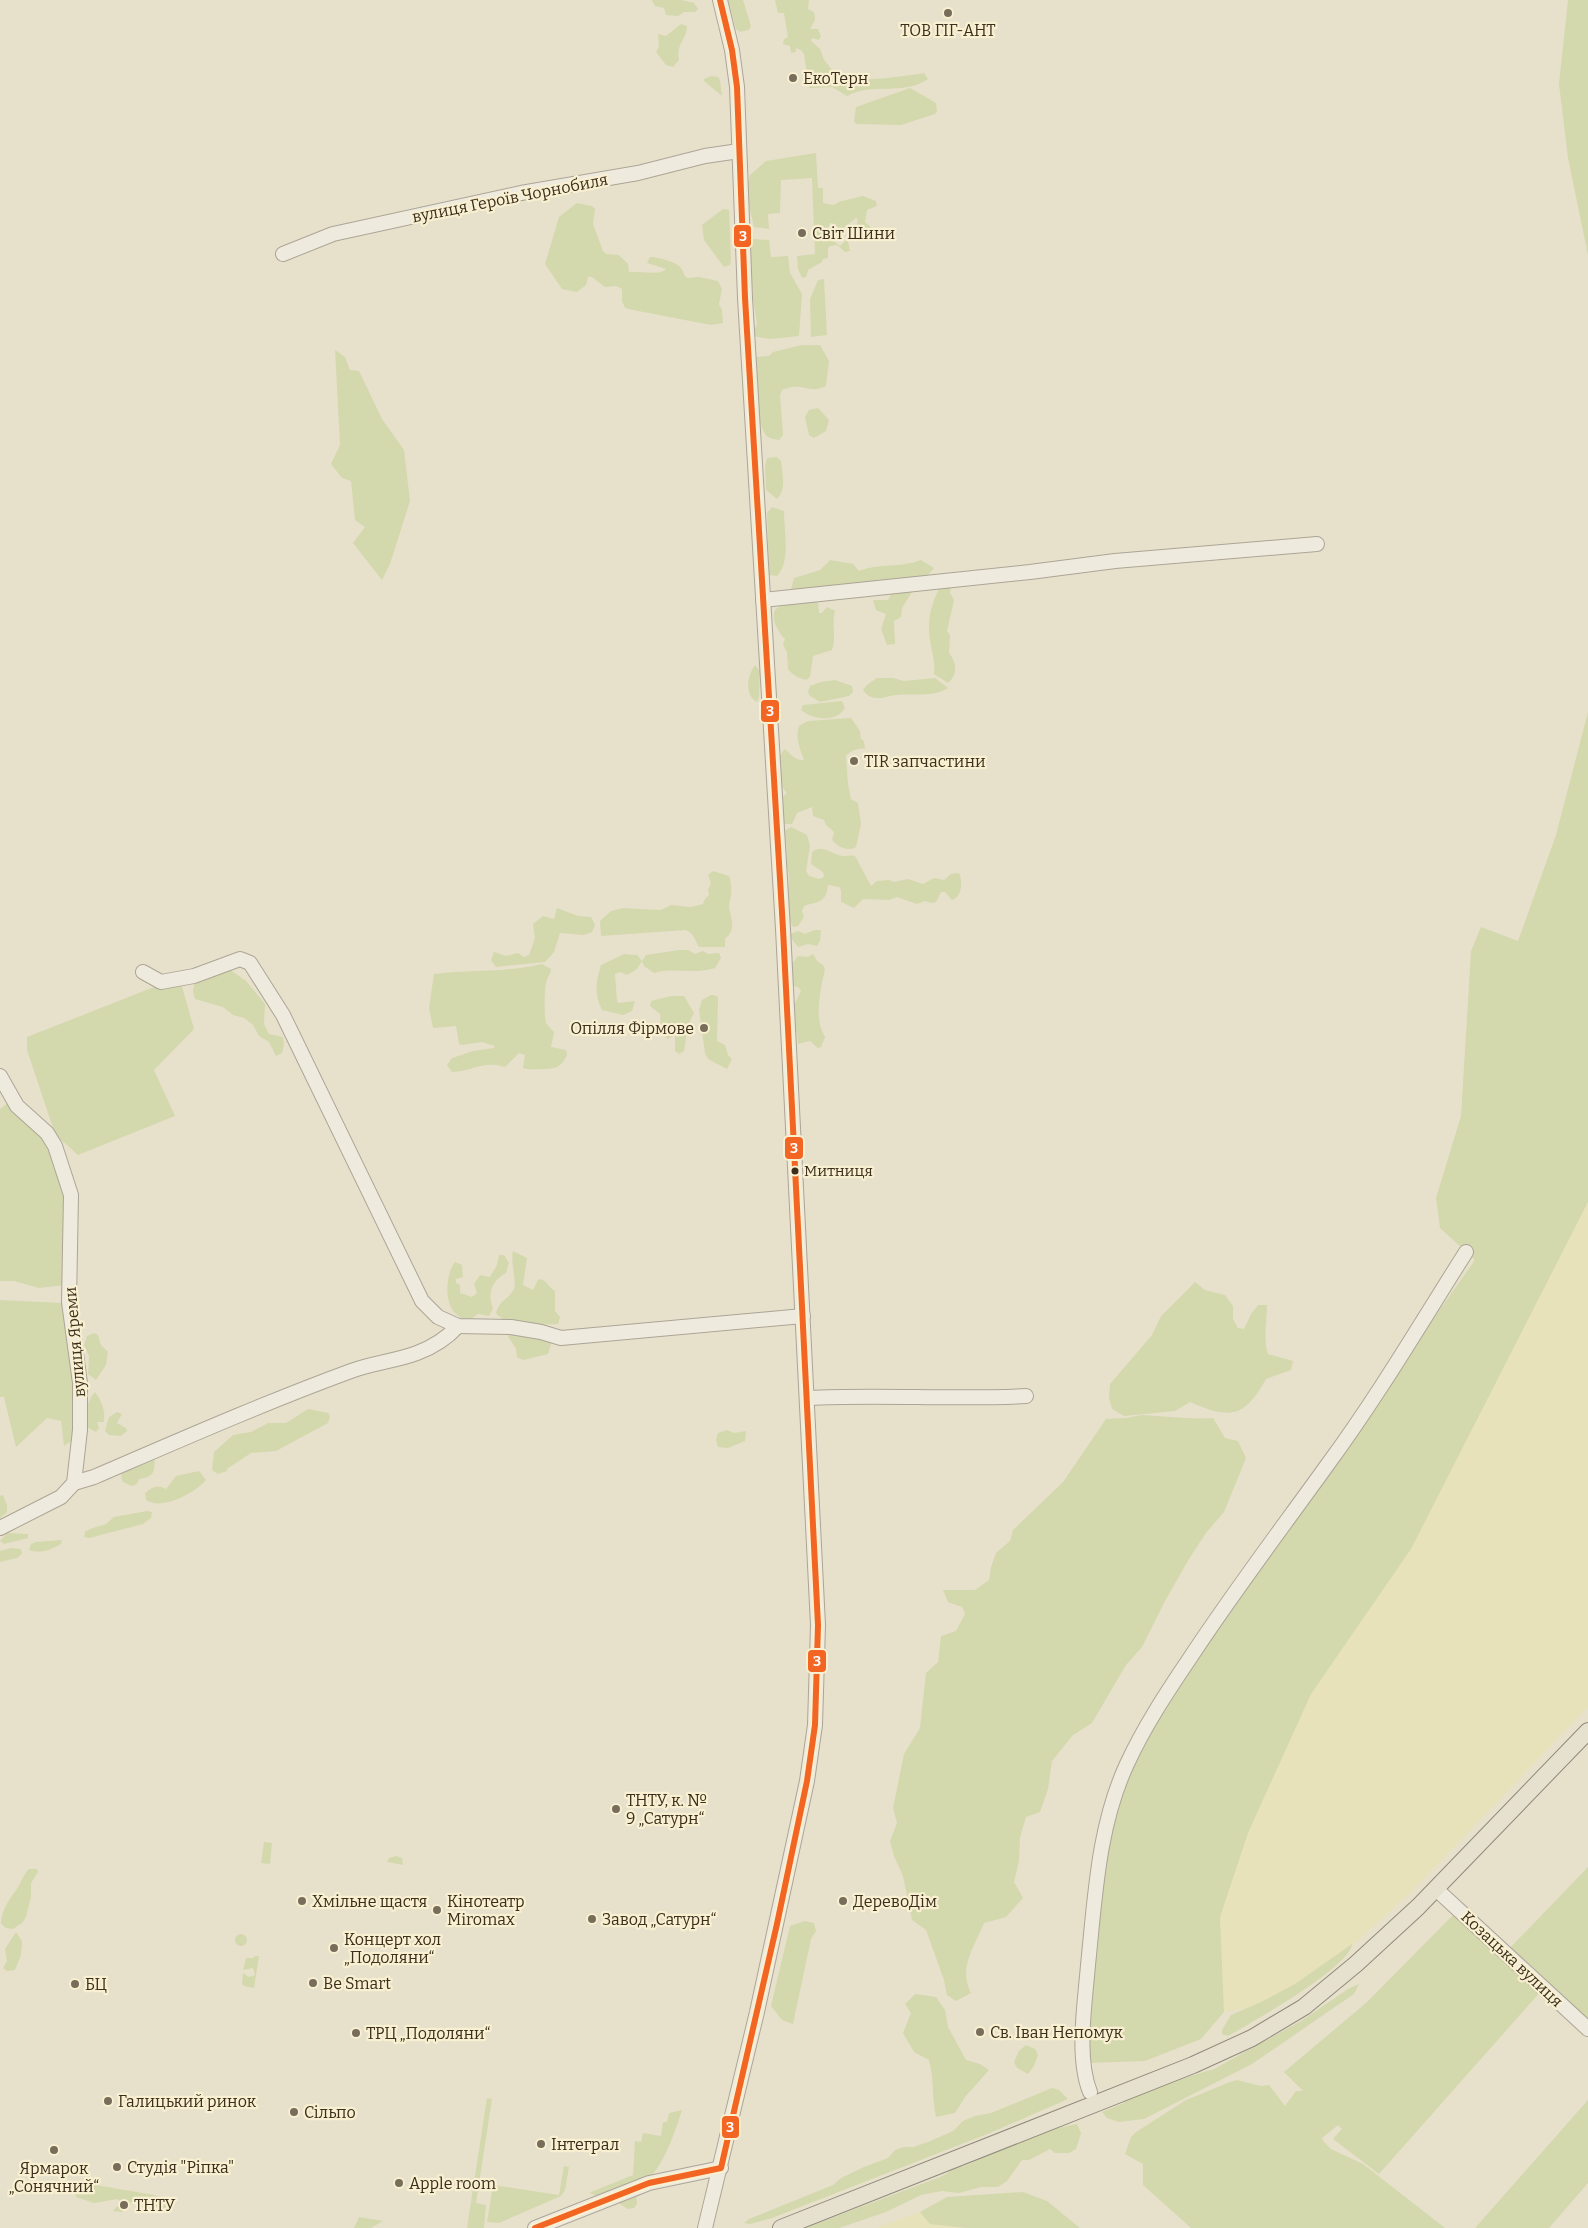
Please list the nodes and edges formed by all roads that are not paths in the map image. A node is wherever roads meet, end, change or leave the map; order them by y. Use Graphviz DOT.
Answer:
graph roads {
  1 [pos="720,0"];
  2 [pos="739,151"];
  3 [pos="283,254"];
  4 [pos="1317,544"];
  5 [pos="763,600"];
  6 [pos="144,972"];
  7 [pos="0,1076"];
  8 [pos="1466,1252"];
  9 [pos="803,1316"];
  10 [pos="458,1326"];
  11 [pos="1026,1396"];
  12 [pos="808,1398"];
  13 [pos="74,1483"];
  14 [pos="0,1528"];
  15 [pos="1588,1731"];
  16 [pos="1436,1889"];
  17 [pos="1588,2029"];
  18 [pos="1090,2092"];
  19 [pos="721,2168"];
  20 [pos="536,2228"];
  21 [pos="705,2228"];
  22 [pos="781,2228"];
  1 -- 2 [label="street"];
  2 -- 3 [label="street, вулиця Героїв Чорнобиля"];
  2 -- 5 [label="street"];
  4 -- 5 [label="street"];
  5 -- 9 [label="street"];
  6 -- 10 [label="street"];
  7 -- 13 [label="street, вулиця Яреми"];
  8 -- 18 [label="street"];
  9 -- 10 [label="street"];
  9 -- 12 [label="street"];
  10 -- 13 [label="street"];
  11 -- 12 [label="street"];
  12 -- 19 [label="street"];
  13 -- 14 [label="street"];
  15 -- 16 [label="main road"];
  16 -- 17 [label="street, Козацька вулиця"];
  16 -- 22 [label="main road"];
  19 -- 20 [label="street"];
  19 -- 21 [label="street"];
}
